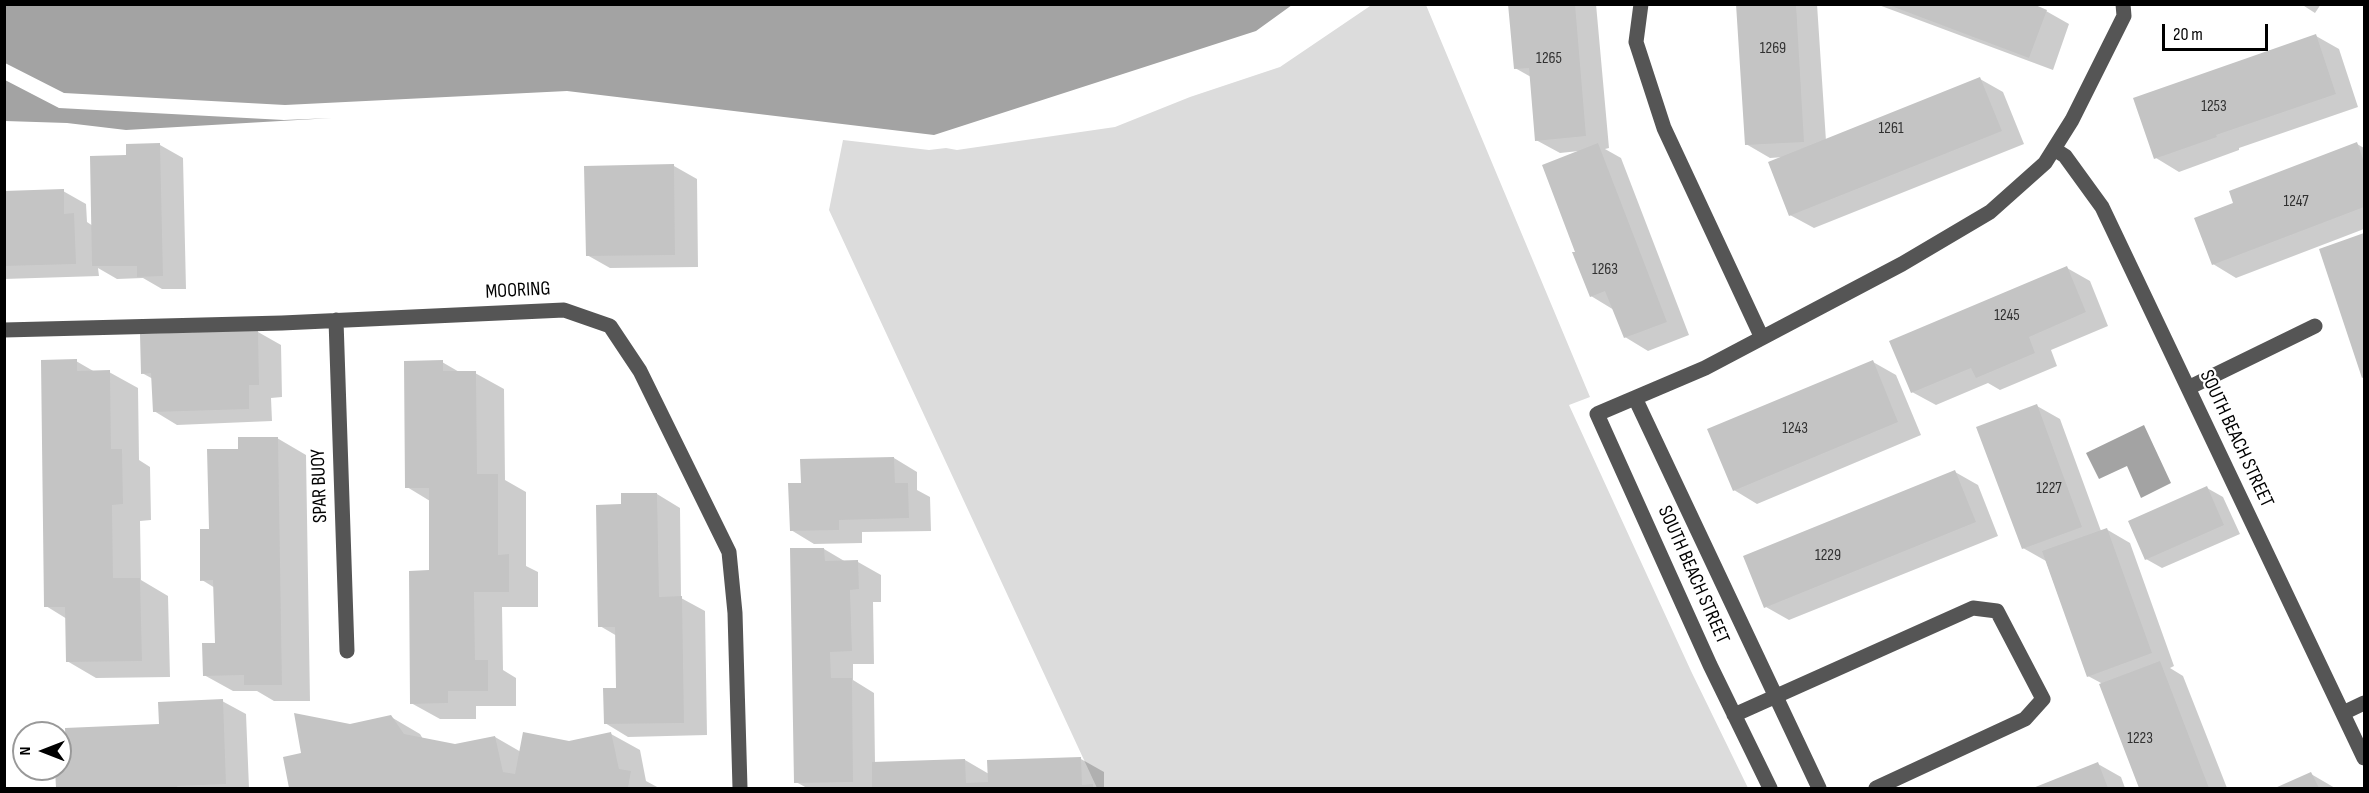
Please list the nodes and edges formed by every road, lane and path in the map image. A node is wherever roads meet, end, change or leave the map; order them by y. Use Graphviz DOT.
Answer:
graph roads {
  1 [pos="1641,4"];
  2 [pos="2123,4"];
  3 [pos="2054,149"];
  4 [pos="336,320"];
  5 [pos="2315,326"];
  6 [pos="4,330"];
  7 [pos="1762,338"];
  8 [pos="2188,388"];
  9 [pos="1635,398"];
  10 [pos="347,651"];
  11 [pos="1775,696"];
  12 [pos="2364,703"];
  13 [pos="2343,713"];
  14 [pos="1734,716"];
  15 [pos="2364,758"];
  16 [pos="740,789"];
  17 [pos="1770,789"];
  18 [pos="1820,789"];
  19 [pos="1876,789"];
  1 -- 7 [label="street"];
  2 -- 3 [label="street, SOUTH BEACH STREET"];
  3 -- 7 [label="street, SOUTH BEACH STREET"];
  3 -- 8 [label="street, SOUTH BEACH STREET"];
  4 -- 6 [label="street, MOORING"];
  4 -- 10 [label="street, SPAR BUOY"];
  4 -- 16 [label="street, MOORING"];
  5 -- 8 [label="street"];
  7 -- 9 [label="street, SOUTH BEACH STREET"];
  8 -- 13 [label="street, SOUTH BEACH STREET"];
  9 -- 11 [label="street, SOUTH BEACH STREET"];
  9 -- 14 [label="street, SOUTH BEACH STREET"];
  11 -- 14 [label="street"];
  11 -- 18 [label="street, SOUTH BEACH STREET"];
  11 -- 19 [label="street"];
  12 -- 13 [label="street"];
  13 -- 15 [label="street, SOUTH BEACH STREET"];
  14 -- 17 [label="street, SOUTH BEACH STREET"];
}
